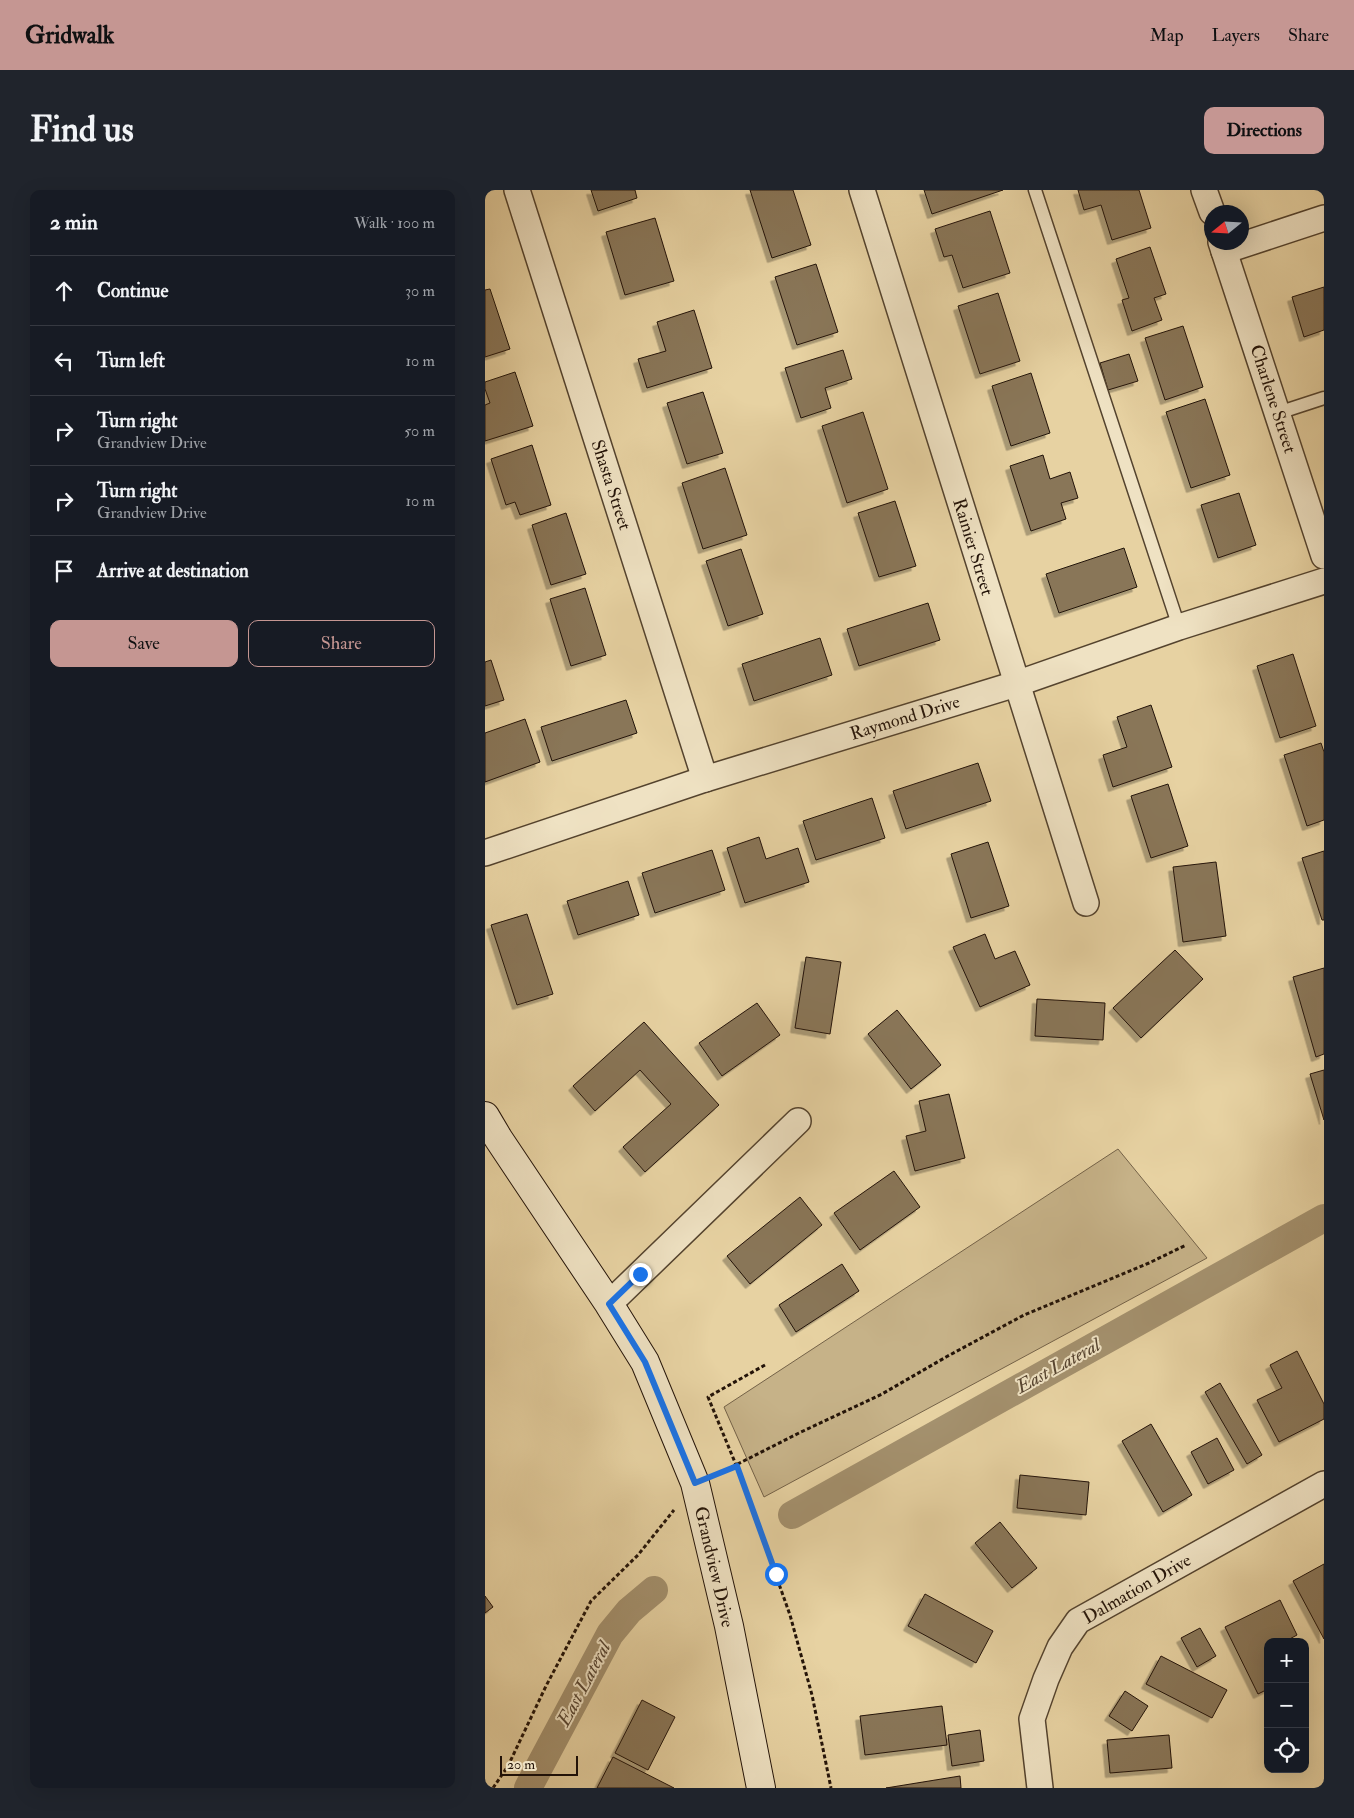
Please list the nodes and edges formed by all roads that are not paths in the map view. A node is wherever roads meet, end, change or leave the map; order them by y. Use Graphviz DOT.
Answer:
graph roads {
  1 [pos="517,190"];
  2 [pos="862,190"];
  3 [pos="1035,190"];
  4 [pos="1204,190"];
  5 [pos="1209,205"];
  6 [pos="1324,218"];
  7 [pos="1249,240"];
  8 [pos="1224,250"];
  9 [pos="1324,398"];
  10 [pos="1278,413"];
  11 [pos="1324,556"];
  12 [pos="1324,581"];
  13 [pos="1179,627"];
  14 [pos="1016,684"];
  15 [pos="705,779"];
  16 [pos="485,853"];
  17 [pos="1086,903"];
  18 [pos="798,1121"];
  19 [pos="489,1134"];
  20 [pos="609,1304"];
  21 [pos="1324,1484"];
  22 [pos="761,1788"];
  23 [pos="1040,1788"];
  1 -- 15 [label="street, Shasta Street"];
  2 -- 14 [label="street, Rainier Street"];
  3 -- 13 [label="lane"];
  4 -- 5 [label="street"];
  6 -- 7 [label="street"];
  8 -- 10 [label="street, Charlene Street"];
  9 -- 10 [label="lane"];
  10 -- 11 [label="street, Charlene Street"];
  12 -- 13 [label="street, Raymond Drive"];
  13 -- 14 [label="street, Raymond Drive"];
  14 -- 15 [label="street, Raymond Drive"];
  14 -- 17 [label="street, Rainier Street"];
  15 -- 16 [label="street, Raymond Drive"];
  18 -- 20 [label="street"];
  19 -- 20 [label="street, Grandview Drive"];
  20 -- 22 [label="street, Grandview Drive"];
  21 -- 23 [label="street, Dalmation Drive"];
}
